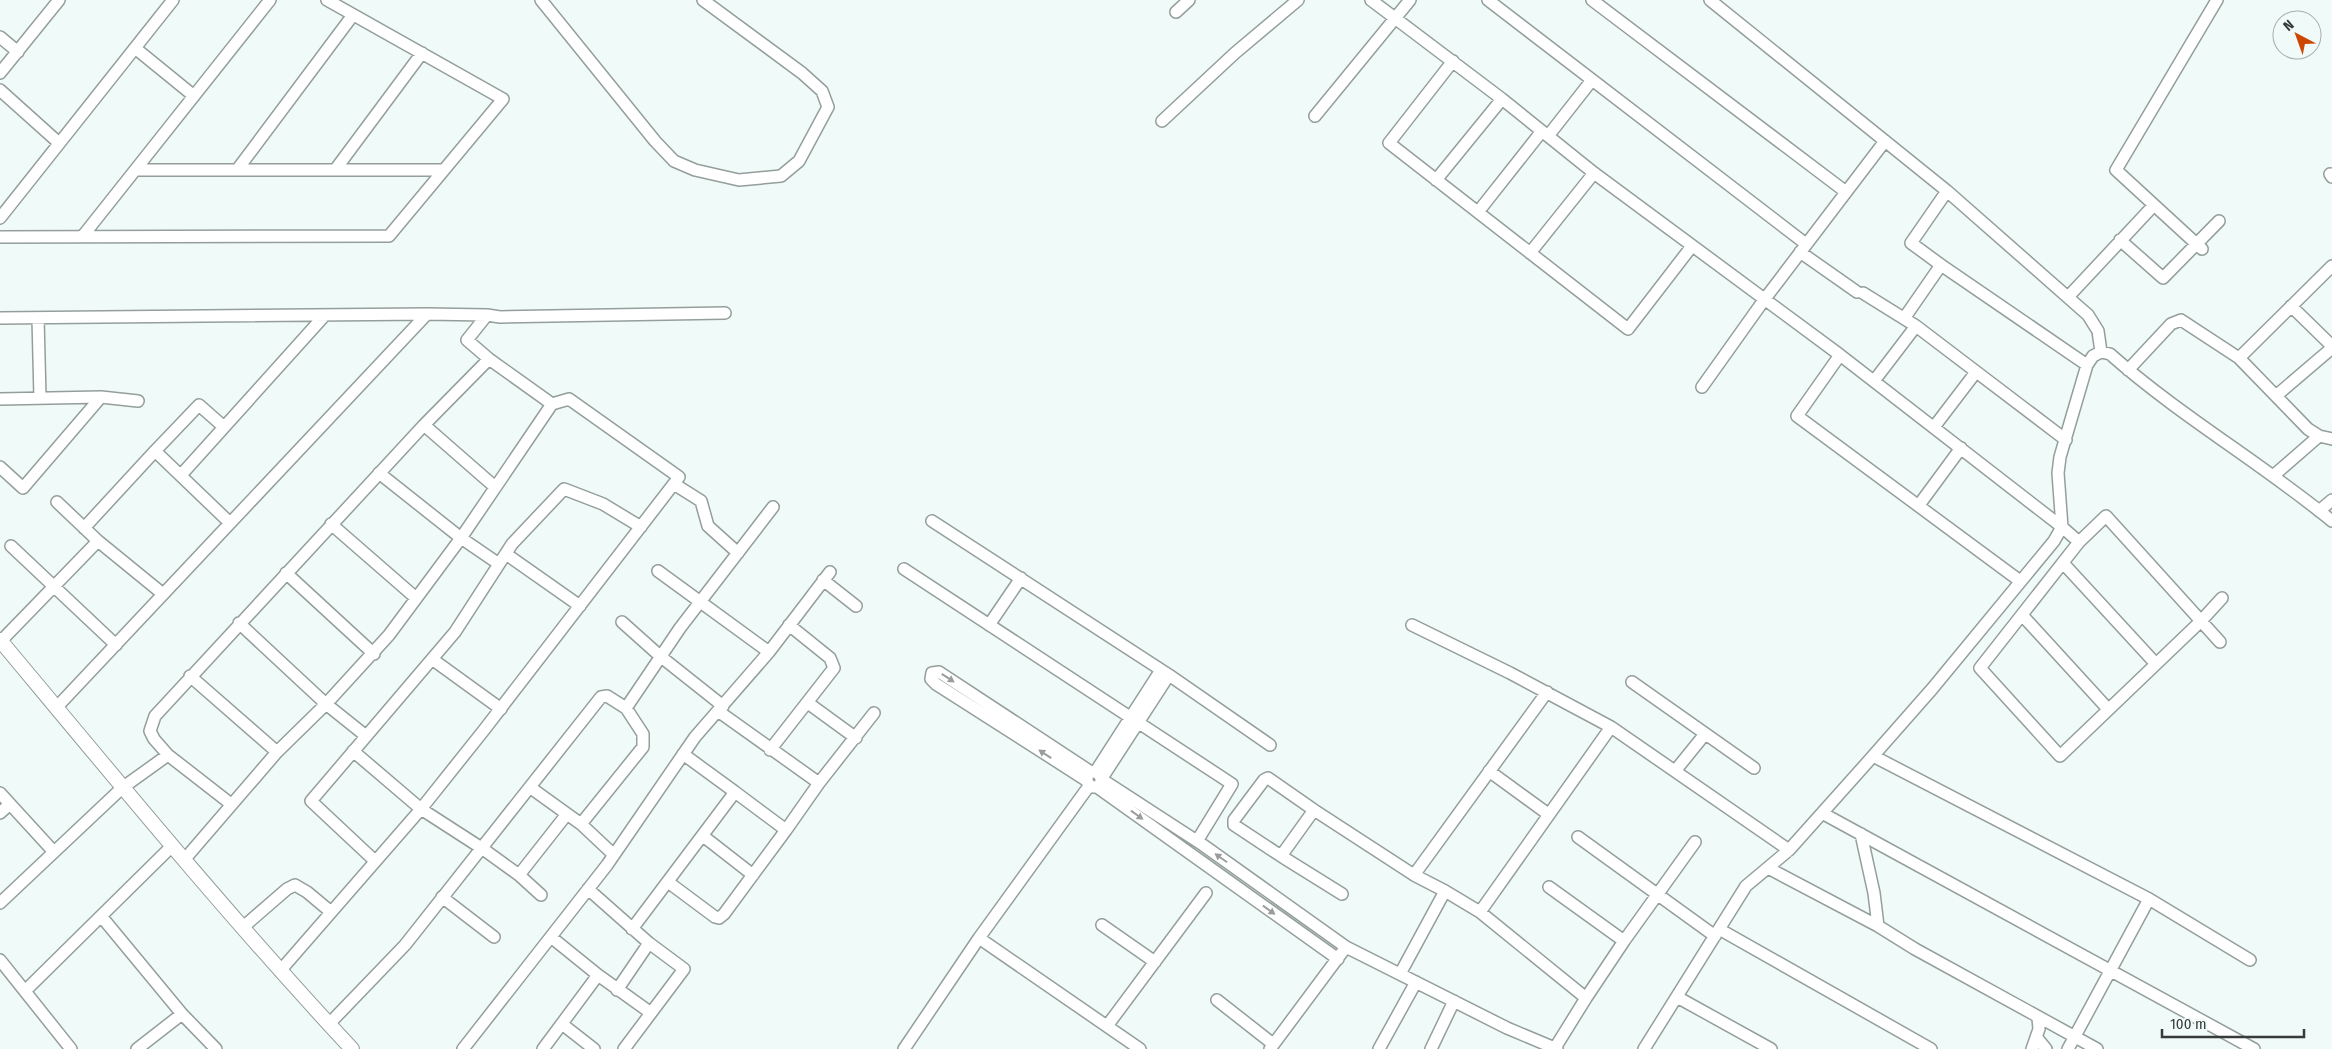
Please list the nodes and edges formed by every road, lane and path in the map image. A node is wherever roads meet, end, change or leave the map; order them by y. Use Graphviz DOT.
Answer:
graph roads {
  1 [pos="59,0"];
  2 [pos="173,0"];
  3 [pos="270,0"];
  4 [pos="327,0"];
  5 [pos="541,0"];
  6 [pos="703,0"];
  7 [pos="1189,0"];
  8 [pos="1298,0"];
  9 [pos="1372,0"];
  10 [pos="1410,0"];
  11 [pos="1488,0"];
  12 [pos="1592,0"];
  13 [pos="1710,0"];
  14 [pos="2217,0"];
  15 [pos="1176,12"];
  16 [pos="353,15"];
  17 [pos="1395,18"];
  18 [pos="0,37"];
  19 [pos="135,48"];
  20 [pos="18,52"];
  21 [pos="422,53"];
  22 [pos="1453,61"];
  23 [pos="0,73"];
  24 [pos="1592,80"];
  25 [pos="0,90"];
  26 [pos="194,96"];
  27 [pos="1502,99"];
  28 [pos="1315,116"];
  29 [pos="1162,122"];
  30 [pos="1545,134"];
  31 [pos="1885,141"];
  32 [pos="59,144"];
  33 [pos="136,170"];
  34 [pos="237,170"];
  35 [pos="335,170"];
  36 [pos="444,170"];
  37 [pos="1594,173"];
  38 [pos="1436,180"];
  39 [pos="1947,191"];
  40 [pos="1846,192"];
  41 [pos="2154,205"];
  42 [pos="1478,212"];
  43 [pos="0,218"];
  44 [pos="2219,221"];
  45 [pos="0,237"];
  46 [pos="82,237"];
  47 [pos="2120,240"];
  48 [pos="1692,246"];
  49 [pos="2199,247"];
  50 [pos="1803,248"];
  51 [pos="1530,253"];
  52 [pos="1941,265"];
  53 [pos="2332,266"];
  54 [pos="2068,298"];
  55 [pos="1764,300"];
  56 [pos="2291,306"];
  57 [pos="725,313"];
  58 [pos="427,314"];
  59 [pos="326,315"];
  60 [pos="487,315"];
  61 [pos="1905,317"];
  62 [pos="0,318"];
  63 [pos="38,318"];
  64 [pos="1916,326"];
  65 [pos="2332,347"];
  66 [pos="2101,352"];
  67 [pos="1840,355"];
  68 [pos="2239,358"];
  69 [pos="489,359"];
  70 [pos="2087,365"];
  71 [pos="2128,370"];
  72 [pos="1976,372"];
  73 [pos="1874,381"];
  74 [pos="1702,387"];
  75 [pos="2277,395"];
  76 [pos="102,397"];
  77 [pos="40,398"];
  78 [pos="0,399"];
  79 [pos="138,402"];
  80 [pos="552,404"];
  81 [pos="424,425"];
  82 [pos="1934,427"];
  83 [pos="224,428"];
  84 [pos="2319,436"];
  85 [pos="2332,439"];
  86 [pos="2066,440"];
  87 [pos="1961,448"];
  88 [pos="155,451"];
  89 [pos="0,466"];
  90 [pos="379,473"];
  91 [pos="182,475"];
  92 [pos="2273,476"];
  93 [pos="674,484"];
  94 [pos="495,487"];
  95 [pos="2332,500"];
  96 [pos="57,502"];
  97 [pos="1919,505"];
  98 [pos="772,507"];
  99 [pos="2320,511"];
  100 [pos="932,521"];
  101 [pos="2332,521"];
  102 [pos="230,523"];
  103 [pos="332,524"];
  104 [pos="641,527"];
  105 [pos="2062,527"];
  106 [pos="84,528"];
  107 [pos="461,538"];
  108 [pos="98,541"];
  109 [pos="2079,542"];
  110 [pos="11,546"];
  111 [pos="738,553"];
  112 [pos="506,554"];
  113 [pos="2063,562"];
  114 [pos="499,564"];
  115 [pos="904,569"];
  116 [pos="658,571"];
  117 [pos="286,573"];
  118 [pos="1021,578"];
  119 [pos="2020,581"];
  120 [pos="54,587"];
  121 [pos="163,594"];
  122 [pos="416,598"];
  123 [pos="2222,598"];
  124 [pos="699,603"];
  125 [pos="580,606"];
  126 [pos="856,606"];
  127 [pos="2022,615"];
  128 [pos="2201,621"];
  129 [pos="622,622"];
  130 [pos="240,623"];
  131 [pos="789,625"];
  132 [pos="989,625"];
  133 [pos="1412,625"];
  134 [pos="1,640"];
  135 [pos="2220,642"];
  136 [pos="116,645"];
  137 [pos="769,652"];
  138 [pos="374,654"];
  139 [pos="660,656"];
  140 [pos="432,659"];
  141 [pos="2156,664"];
  142 [pos="1165,673"];
  143 [pos="190,676"];
  144 [pos="1632,682"];
  145 [pos="1547,692"];
  146 [pos="326,704"];
  147 [pos="808,704"];
  148 [pos="978,704"];
  149 [pos="56,708"];
  150 [pos="626,708"];
  151 [pos="720,708"];
  152 [pos="501,709"];
  153 [pos="2108,709"];
  154 [pos="874,712"];
  155 [pos="1135,720"];
  156 [pos="1612,727"];
  157 [pos="1705,734"];
  158 [pos="366,736"];
  159 [pos="856,738"];
  160 [pos="1270,745"];
  161 [pos="770,750"];
  162 [pos="353,751"];
  163 [pos="278,752"];
  164 [pos="168,754"];
  165 [pos="684,754"];
  166 [pos="1873,756"];
  167 [pos="1754,768"];
  168 [pos="1489,771"];
  169 [pos="1675,771"];
  170 [pos="1095,779"];
  171 [pos="819,784"];
  172 [pos="122,788"];
  173 [pos="531,788"];
  174 [pos="735,792"];
  175 [pos="0,793"];
  176 [pos="10,804"];
  177 [pos="231,804"];
  178 [pos="421,809"];
  179 [pos="1314,810"];
  180 [pos="0,813"];
  181 [pos="1822,813"];
  182 [pos="567,814"];
  183 [pos="1548,814"];
  184 [pos="581,824"];
  185 [pos="786,830"];
  186 [pos="1861,834"];
  187 [pos="702,836"];
  188 [pos="1578,837"];
  189 [pos="1196,841"];
  190 [pos="1695,842"];
  191 [pos="172,846"];
  192 [pos="483,849"];
  193 [pos="1789,850"];
  194 [pos="54,852"];
  195 [pos="614,855"];
  196 [pos="1280,856"];
  197 [pos="184,860"];
  198 [pos="375,861"];
  199 [pos="1768,868"];
  200 [pos="519,875"];
  201 [pos="753,875"];
  202 [pos="1414,875"];
  203 [pos="668,882"];
  204 [pos="1549,887"];
  205 [pos="588,889"];
  206 [pos="1445,891"];
  207 [pos="1206,893"];
  208 [pos="1342,894"];
  209 [pos="541,896"];
  210 [pos="1657,896"];
  211 [pos="442,897"];
  212 [pos="2149,899"];
  213 [pos="0,903"];
  214 [pos="331,912"];
  215 [pos="1480,912"];
  216 [pos="101,916"];
  217 [pos="1102,925"];
  218 [pos="1878,926"];
  219 [pos="242,928"];
  220 [pos="632,929"];
  221 [pos="1717,932"];
  222 [pos="494,937"];
  223 [pos="551,937"];
  224 [pos="979,938"];
  225 [pos="1624,941"];
  226 [pos="649,943"];
  227 [pos="1346,948"];
  228 [pos="1338,959"];
  229 [pos="2250,960"];
  230 [pos="1155,962"];
  231 [pos="1,964"];
  232 [pos="2111,970"];
  233 [pos="280,971"];
  234 [pos="1400,974"];
  235 [pos="598,975"];
  236 [pos="1416,982"];
  237 [pos="617,990"];
  238 [pos="24,991"];
  239 [pos="1676,997"];
  240 [pos="1586,998"];
  241 [pos="1217,1000"];
  242 [pos="1454,1002"];
  243 [pos="651,1013"];
  244 [pos="182,1014"];
  245 [pos="2038,1018"];
  246 [pos="329,1024"];
  247 [pos="562,1024"];
  248 [pos="1107,1026"];
  249 [pos="2073,1037"];
  250 [pos="2037,1038"];
  251 [pos="1541,1046"];
  252 [pos="1271,1047"];
  253 [pos="71,1049"];
  254 [pos="137,1049"];
  255 [pos="216,1049"];
  256 [pos="352,1049"];
  257 [pos="463,1049"];
  258 [pos="543,1049"];
  259 [pos="594,1049"];
  260 [pos="624,1049"];
  261 [pos="904,1049"];
  262 [pos="1140,1049"];
  263 [pos="1379,1049"];
  264 [pos="1431,1049"];
  265 [pos="1556,1049"];
  266 [pos="1644,1049"];
  267 [pos="1771,1049"];
  268 [pos="1931,1049"];
  269 [pos="2032,1049"];
  270 [pos="2046,1049"];
  271 [pos="2068,1049"];
  272 [pos="2097,1049"];
  273 [pos="2254,1049"];
  1 -- 20 [label="street"];
  2 -- 19 [label="street"];
  3 -- 26 [label="street"];
  4 -- 16 [label="street"];
  5 -- 6 [label="street"];
  7 -- 15 [label="street"];
  8 -- 29 [label="street"];
  9 -- 17 [label="street"];
  10 -- 17 [label="street"];
  11 -- 24 [label="street"];
  12 -- 40 [label="street"];
  13 -- 31 [label="street"];
  14 -- 41 [label="street"];
  16 -- 21 [label="street"];
  16 -- 34 [label="street"];
  17 -- 22 [label="street"];
  17 -- 28 [label="street"];
  18 -- 20 [label="street"];
  19 -- 26 [label="street"];
  19 -- 32 [label="street"];
  20 -- 23 [label="street"];
  21 -- 35 [label="street"];
  21 -- 36 [label="street"];
  22 -- 27 [label="street"];
  22 -- 38 [label="street"];
  24 -- 30 [label="street"];
  24 -- 50 [label="street"];
  25 -- 32 [label="street"];
  26 -- 33 [label="street"];
  27 -- 30 [label="street"];
  27 -- 38 [label="street"];
  30 -- 37 [label="street"];
  30 -- 42 [label="street"];
  31 -- 39 [label="street"];
  31 -- 40 [label="street"];
  32 -- 43 [label="street"];
  33 -- 34 [label="street"];
  33 -- 46 [label="street"];
  34 -- 35 [label="street"];
  35 -- 36 [label="street"];
  36 -- 46 [label="street"];
  37 -- 48 [label="street"];
  37 -- 51 [label="street"];
  38 -- 42 [label="street"];
  39 -- 52 [label="street"];
  39 -- 54 [label="street"];
  40 -- 50 [label="street"];
  41 -- 47 [label="street"];
  41 -- 49 [label="street"];
  42 -- 51 [label="street"];
  44 -- 49 [label="street"];
  45 -- 46 [label="street"];
  47 -- 49 [label="street"];
  47 -- 54 [label="street"];
  48 -- 51 [label="street"];
  48 -- 55 [label="street"];
  50 -- 55 [label="street"];
  50 -- 61 [label="street"];
  52 -- 61 [label="street"];
  52 -- 70 [label="street"];
  53 -- 56 [label="street"];
  54 -- 66 [label="street"];
  55 -- 67 [label="street"];
  55 -- 74 [label="street"];
  56 -- 65 [label="street"];
  56 -- 68 [label="street"];
  57 -- 60 [label="street"];
  58 -- 59 [label="street"];
  58 -- 60 [label="street"];
  58 -- 102 [label="street"];
  59 -- 63 [label="street"];
  59 -- 83 [label="street"];
  60 -- 69 [label="street"];
  61 -- 64 [label="street"];
  62 -- 63 [label="street"];
  63 -- 77 [label="street"];
  64 -- 72 [label="street"];
  64 -- 73 [label="street"];
  65 -- 75 [label="street"];
  66 -- 70 [label="street"];
  66 -- 71 [label="street"];
  67 -- 73 [label="street"];
  67 -- 97 [label="street"];
  68 -- 71 [label="street"];
  68 -- 75 [label="street"];
  69 -- 80 [label="street"];
  69 -- 81 [label="street"];
  70 -- 86 [label="street"];
  71 -- 92 [label="street"];
  72 -- 82 [label="street"];
  72 -- 86 [label="street"];
  73 -- 82 [label="street"];
  75 -- 84 [label="street"];
  76 -- 77 [label="street"];
  76 -- 79 [label="street"];
  76 -- 89 [label="street"];
  77 -- 78 [label="street"];
  80 -- 93 [label="street"];
  80 -- 94 [label="street"];
  81 -- 90 [label="street"];
  81 -- 94 [label="street"];
  82 -- 87 [label="street"];
  83 -- 88 [label="street"];
  83 -- 91 [label="street"];
  84 -- 85 [label="street"];
  84 -- 92 [label="street"];
  86 -- 105 [label="street"];
  87 -- 97 [label="street"];
  87 -- 105 [label="street"];
  88 -- 91 [label="street"];
  88 -- 106 [label="street"];
  90 -- 103 [label="street"];
  90 -- 107 [label="street"];
  91 -- 102 [label="street"];
  92 -- 99 [label="street"];
  93 -- 104 [label="street"];
  93 -- 111 [label="street"];
  94 -- 107 [label="street"];
  95 -- 99 [label="street"];
  96 -- 106 [label="street"];
  97 -- 119 [label="street"];
  98 -- 111 [label="street"];
  99 -- 101 [label="street"];
  100 -- 118 [label="street"];
  102 -- 121 [label="street"];
  103 -- 117 [label="street"];
  103 -- 122 [label="street"];
  104 -- 112 [label="street"];
  104 -- 125 [label="street"];
  105 -- 109 [label="street"];
  105 -- 119 [label="street"];
  106 -- 108 [label="street"];
  107 -- 114 [label="street"];
  107 -- 122 [label="street"];
  108 -- 120 [label="street"];
  108 -- 121 [label="street"];
  109 -- 113 [label="street"];
  109 -- 128 [label="street"];
  110 -- 120 [label="street"];
  111 -- 124 [label="street"];
  112 -- 114 [label="street"];
  112 -- 125 [label="street"];
  113 -- 127 [label="street"];
  113 -- 141 [label="street"];
  114 -- 140 [label="street"];
  115 -- 132 [label="street"];
  116 -- 124 [label="street"];
  117 -- 130 [label="street"];
  117 -- 138 [label="street"];
  118 -- 132 [label="street"];
  118 -- 142 [label="street"];
  119 -- 166 [label="street"];
  120 -- 134 [label="street"];
  120 -- 136 [label="street"];
  121 -- 136 [label="street"];
  122 -- 138 [label="street"];
  123 -- 128 [label="street"];
  124 -- 137 [label="street"];
  124 -- 139 [label="street"];
  125 -- 152 [label="street"];
  126 -- 131 [label="street"];
  127 -- 153 [label="street"];
  127 -- 153 [label="street"];
  128 -- 135 [label="street"];
  128 -- 141 [label="street"];
  129 -- 139 [label="street"];
  130 -- 143 [label="street"];
  130 -- 146 [label="street"];
  131 -- 137 [label="street"];
  131 -- 147 [label="street"];
  132 -- 155 [label="street"];
  133 -- 145 [label="street"];
  134 -- 149 [label="street"];
  136 -- 149 [label="street"];
  137 -- 151 [label="street"];
  138 -- 146 [label="street"];
  139 -- 150 [label="street"];
  139 -- 151 [label="street"];
  140 -- 152 [label="street"];
  140 -- 158 [label="street"];
  141 -- 153 [label="street"];
  142 -- 155 [label="street"];
  142 -- 160 [label="street"];
  143 -- 163 [label="street"];
  143 -- 164 [label="street"];
  144 -- 157 [label="street"];
  145 -- 156 [label="street"];
  145 -- 168 [label="street"];
  146 -- 158 [label="street"];
  146 -- 163 [label="street"];
  147 -- 159 [label="street"];
  147 -- 161 [label="street"];
  148 -- 170 [label="street"];
  149 -- 172 [label="street"];
  150 -- 173 [label="street"];
  150 -- 184 [label="street"];
  151 -- 161 [label="street"];
  151 -- 165 [label="street"];
  152 -- 178 [label="street"];
  154 -- 159 [label="street"];
  155 -- 170 [label="street"];
  155 -- 189 [label="street"];
  156 -- 169 [label="street"];
  156 -- 183 [label="street"];
  157 -- 167 [label="street"];
  157 -- 169 [label="street"];
  158 -- 162 [label="street"];
  159 -- 171 [label="street"];
  161 -- 171 [label="street"];
  162 -- 178 [label="street"];
  162 -- 198 [label="street"];
  163 -- 177 [label="street"];
  164 -- 172 [label="street"];
  164 -- 177 [label="street"];
  165 -- 174 [label="street"];
  165 -- 195 [label="street"];
  166 -- 181 [label="street"];
  166 -- 212 [label="street"];
  168 -- 183 [label="street"];
  168 -- 202 [label="street"];
  169 -- 193 [label="street"];
  170 -- 189 [label="street"];
  170 -- 224 [label="street"];
  170 -- 228 [label="street, one-way"];
  171 -- 185 [label="street"];
  172 -- 191 [label="street"];
  172 -- 194 [label="street"];
  173 -- 182 [label="street"];
  173 -- 192 [label="street"];
  174 -- 185 [label="street"];
  174 -- 187 [label="street"];
  175 -- 176 [label="street"];
  176 -- 180 [label="street"];
  176 -- 194 [label="street"];
  177 -- 197 [label="street"];
  178 -- 192 [label="street"];
  178 -- 198 [label="street"];
  179 -- 196 [label="street"];
  179 -- 196 [label="street"];
  179 -- 202 [label="street"];
  181 -- 186 [label="street"];
  181 -- 193 [label="street"];
  182 -- 184 [label="street"];
  182 -- 200 [label="street"];
  183 -- 215 [label="street"];
  184 -- 195 [label="street"];
  185 -- 201 [label="street"];
  186 -- 218 [label="street"];
  186 -- 232 [label="street"];
  187 -- 201 [label="street"];
  187 -- 203 [label="street"];
  188 -- 210 [label="street"];
  227 -- 189 [label="street, one-way"];
  190 -- 210 [label="street"];
  191 -- 197 [label="street"];
  191 -- 216 [label="street"];
  192 -- 200 [label="street"];
  192 -- 211 [label="street"];
  193 -- 199 [label="street"];
  194 -- 213 [label="street"];
  195 -- 205 [label="street"];
  196 -- 208 [label="street"];
  197 -- 219 [label="street"];
  198 -- 214 [label="street"];
  199 -- 218 [label="street"];
  199 -- 221 [label="street"];
  200 -- 209 [label="street"];
  201 -- 203 [label="street"];
  202 -- 206 [label="street"];
  203 -- 220 [label="street"];
  204 -- 225 [label="street"];
  205 -- 220 [label="street"];
  205 -- 223 [label="street"];
  206 -- 215 [label="street"];
  206 -- 234 [label="street"];
  207 -- 230 [label="street"];
  210 -- 221 [label="street"];
  210 -- 225 [label="street"];
  211 -- 222 [label="street"];
  211 -- 246 [label="street"];
  212 -- 229 [label="street"];
  212 -- 232 [label="street"];
  214 -- 219 [label="street"];
  214 -- 233 [label="street"];
  215 -- 240 [label="street"];
  216 -- 238 [label="street"];
  216 -- 244 [label="street"];
  217 -- 230 [label="street"];
  218 -- 245 [label="street"];
  219 -- 233 [label="street"];
  220 -- 226 [label="street"];
  221 -- 239 [label="street"];
  221 -- 268 [label="street"];
  223 -- 235 [label="street"];
  223 -- 257 [label="street"];
  224 -- 248 [label="street"];
  224 -- 261 [label="street"];
  225 -- 240 [label="street"];
  226 -- 237 [label="street"];
  226 -- 243 [label="street"];
  227 -- 228 [label="street"];
  227 -- 234 [label="street"];
  228 -- 252 [label="street"];
  230 -- 248 [label="street"];
  231 -- 238 [label="street"];
  232 -- 249 [label="street"];
  232 -- 273 [label="street"];
  233 -- 246 [label="street"];
  234 -- 236 [label="street"];
  235 -- 237 [label="street"];
  235 -- 247 [label="street"];
  236 -- 242 [label="street"];
  236 -- 263 [label="street"];
  237 -- 243 [label="street"];
  238 -- 253 [label="street"];
  239 -- 266 [label="street"];
  239 -- 267 [label="street"];
  240 -- 265 [label="street"];
  241 -- 252 [label="street"];
  242 -- 251 [label="street"];
  242 -- 264 [label="street"];
  243 -- 260 [label="street"];
  244 -- 254 [label="street"];
  244 -- 255 [label="street"];
  245 -- 249 [label="street"];
  245 -- 250 [label="street"];
  246 -- 256 [label="street"];
  247 -- 258 [label="street"];
  247 -- 259 [label="street"];
  248 -- 262 [label="street"];
  249 -- 271 [label="street"];
  249 -- 272 [label="street"];
  250 -- 269 [label="street"];
  250 -- 270 [label="street"];
  251 -- 265 [label="street"];
}
